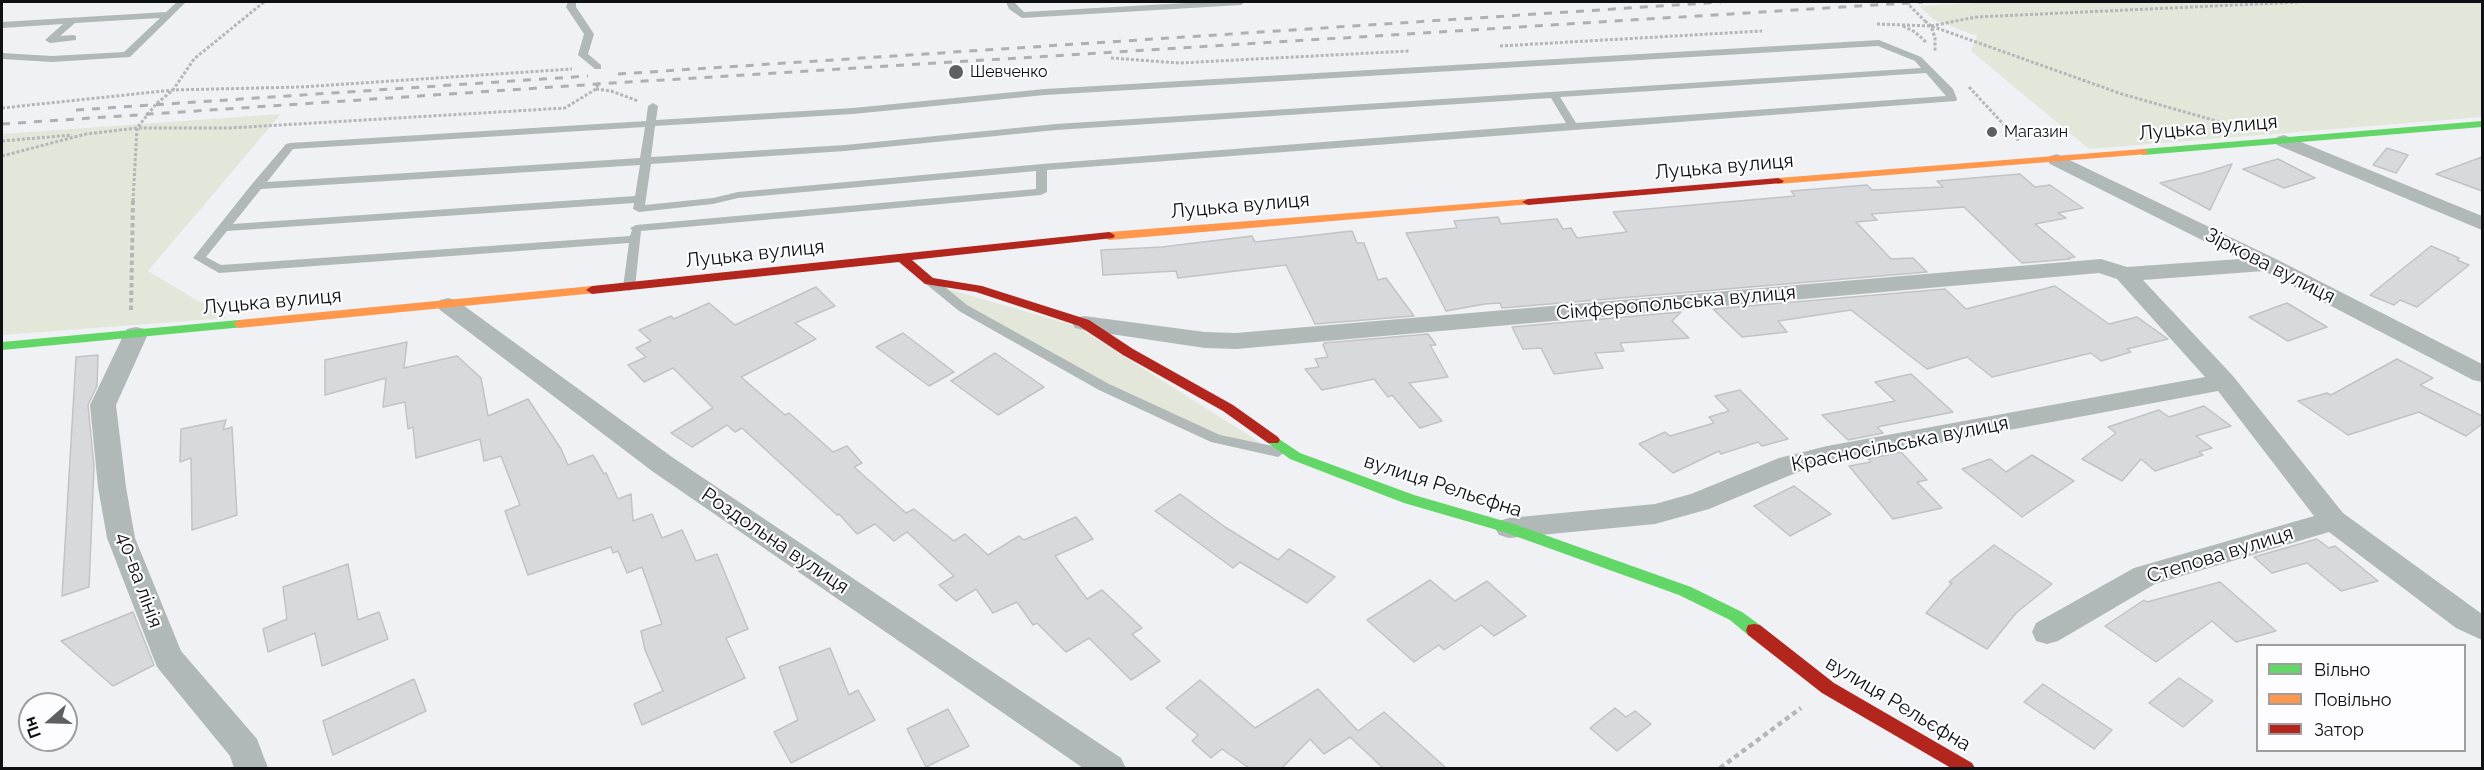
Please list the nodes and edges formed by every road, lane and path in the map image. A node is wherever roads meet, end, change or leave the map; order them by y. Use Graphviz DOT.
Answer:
graph roads {
  1 [pos="182,2"];
  2 [pos="264,2"];
  3 [pos="572,2"];
  4 [pos="1010,2"];
  5 [pos="1242,2"];
  6 [pos="1906,2"];
  7 [pos="2300,2"];
  8 [pos="168,15"];
  9 [pos="73,20"];
  10 [pos="1889,24"];
  11 [pos="2,25"];
  12 [pos="1866,25"];
  13 [pos="1931,26"];
  14 [pos="1772,30"];
  15 [pos="73,38"];
  16 [pos="1493,46"];
  17 [pos="1411,51"];
  18 [pos="2,56"];
  19 [pos="1111,58"];
  20 [pos="598,67"];
  21 [pos="1930,70"];
  22 [pos="1966,84"];
  23 [pos="173,90"];
  24 [pos="1554,95"];
  25 [pos="653,106"];
  26 [pos="2,108"];
  27 [pos="2482,124"];
  28 [pos="652,125"];
  29 [pos="2230,125"];
  30 [pos="1573,126"];
  31 [pos="137,128"];
  32 [pos="86,134"];
  33 [pos="2,141"];
  34 [pos="2284,141"];
  35 [pos="2,156"];
  36 [pos="2057,160"];
  37 [pos="646,161"];
  38 [pos="1042,167"];
  39 [pos="256,186"];
  40 [pos="640,204"];
  41 [pos="2482,224"];
  42 [pos="223,228"];
  43 [pos="635,233"];
  44 [pos="902,258"];
  45 [pos="2268,264"];
  46 [pos="2125,274"];
  47 [pos="929,280"];
  48 [pos="629,287"];
  49 [pos="448,305"];
  50 [pos="1084,323"];
  51 [pos="136,334"];
  52 [pos="2,346"];
  53 [pos="2482,374"];
  54 [pos="2224,382"];
  55 [pos="1295,456"];
  56 [pos="2333,520"];
  57 [pos="1509,528"];
  58 [pos="2482,628"];
  59 [pos="2047,632"];
  60 [pos="1828,688"];
  61 [pos="251,768"];
  62 [pos="1108,768"];
  63 [pos="1720,768"];
  64 [pos="1966,768"];
  1 -- 8 [label="lane"];
  2 -- 23 [label="path"];
  3 -- 20 [label="lane"];
  4 -- 5 [label="lane"];
  6 -- 13 [label="path, bridge"];
  7 -- 13 [label="path"];
  8 -- 9 [label="lane"];
  8 -- 18 [label="lane"];
  9 -- 11 [label="lane"];
  9 -- 15 [label="lane"];
  10 -- 12 [label="path"];
  10 -- 13 [label="path"];
  10 -- 13 [label="path"];
  13 -- 29 [label="path"];
  14 -- 16 [label="path"];
  17 -- 19 [label="path"];
  20 -- 23 [label="path"];
  21 -- 24 [label="lane"];
  21 -- 28 [label="lane"];
  21 -- 30 [label="lane"];
  22 -- 36 [label="path"];
  23 -- 26 [label="path"];
  23 -- 31 [label="path"];
  24 -- 30 [label="lane"];
  24 -- 37 [label="lane"];
  25 -- 28 [label="lane"];
  25 -- 31 [label="path"];
  27 -- 34 [label="street, Луцька вулиця"];
  28 -- 37 [label="lane"];
  28 -- 39 [label="lane"];
  30 -- 38 [label="lane"];
  31 -- 32 [label="path"];
  31 -- 51 [label="path"];
  32 -- 33 [label="path"];
  32 -- 35 [label="path"];
  34 -- 36 [label="street, Луцька вулиця"];
  34 -- 41 [label="street"];
  36 -- 44 [label="street, Луцька вулиця"];
  36 -- 45 [label="street, Зіркова вулиця"];
  37 -- 39 [label="lane"];
  37 -- 40 [label="lane"];
  38 -- 40 [label="lane"];
  38 -- 43 [label="lane"];
  39 -- 42 [label="lane"];
  40 -- 42 [label="lane"];
  40 -- 43 [label="lane"];
  42 -- 43 [label="lane"];
  43 -- 48 [label="lane"];
  44 -- 47 [label="street, вулиця Рельєфна"];
  44 -- 48 [label="street, Луцька вулиця"];
  45 -- 46 [label="street, Сімферопольська вулиця"];
  45 -- 53 [label="street, Зіркова вулиця"];
  46 -- 50 [label="street, Сімферопольська вулиця"];
  46 -- 54 [label="street"];
  47 -- 50 [label="street, вулиця Рельєфна"];
  47 -- 55 [label="lane"];
  48 -- 49 [label="street, Луцька вулиця"];
  49 -- 51 [label="street, Луцька вулиця"];
  49 -- 62 [label="street, Роздольна вулиця"];
  50 -- 55 [label="street, вулиця Рельєфна"];
  51 -- 52 [label="street, Луцька вулиця"];
  51 -- 61 [label="street, 40-ва лінія"];
  54 -- 56 [label="street"];
  54 -- 57 [label="street, Красносільська вулиця"];
  55 -- 57 [label="street, вулиця Рельєфна"];
  56 -- 58 [label="street"];
  56 -- 59 [label="street, Степова вулиця"];
  57 -- 60 [label="street, вулиця Рельєфна"];
  60 -- 63 [label="path"];
  60 -- 64 [label="street, вулиця Рельєфна"];
}
